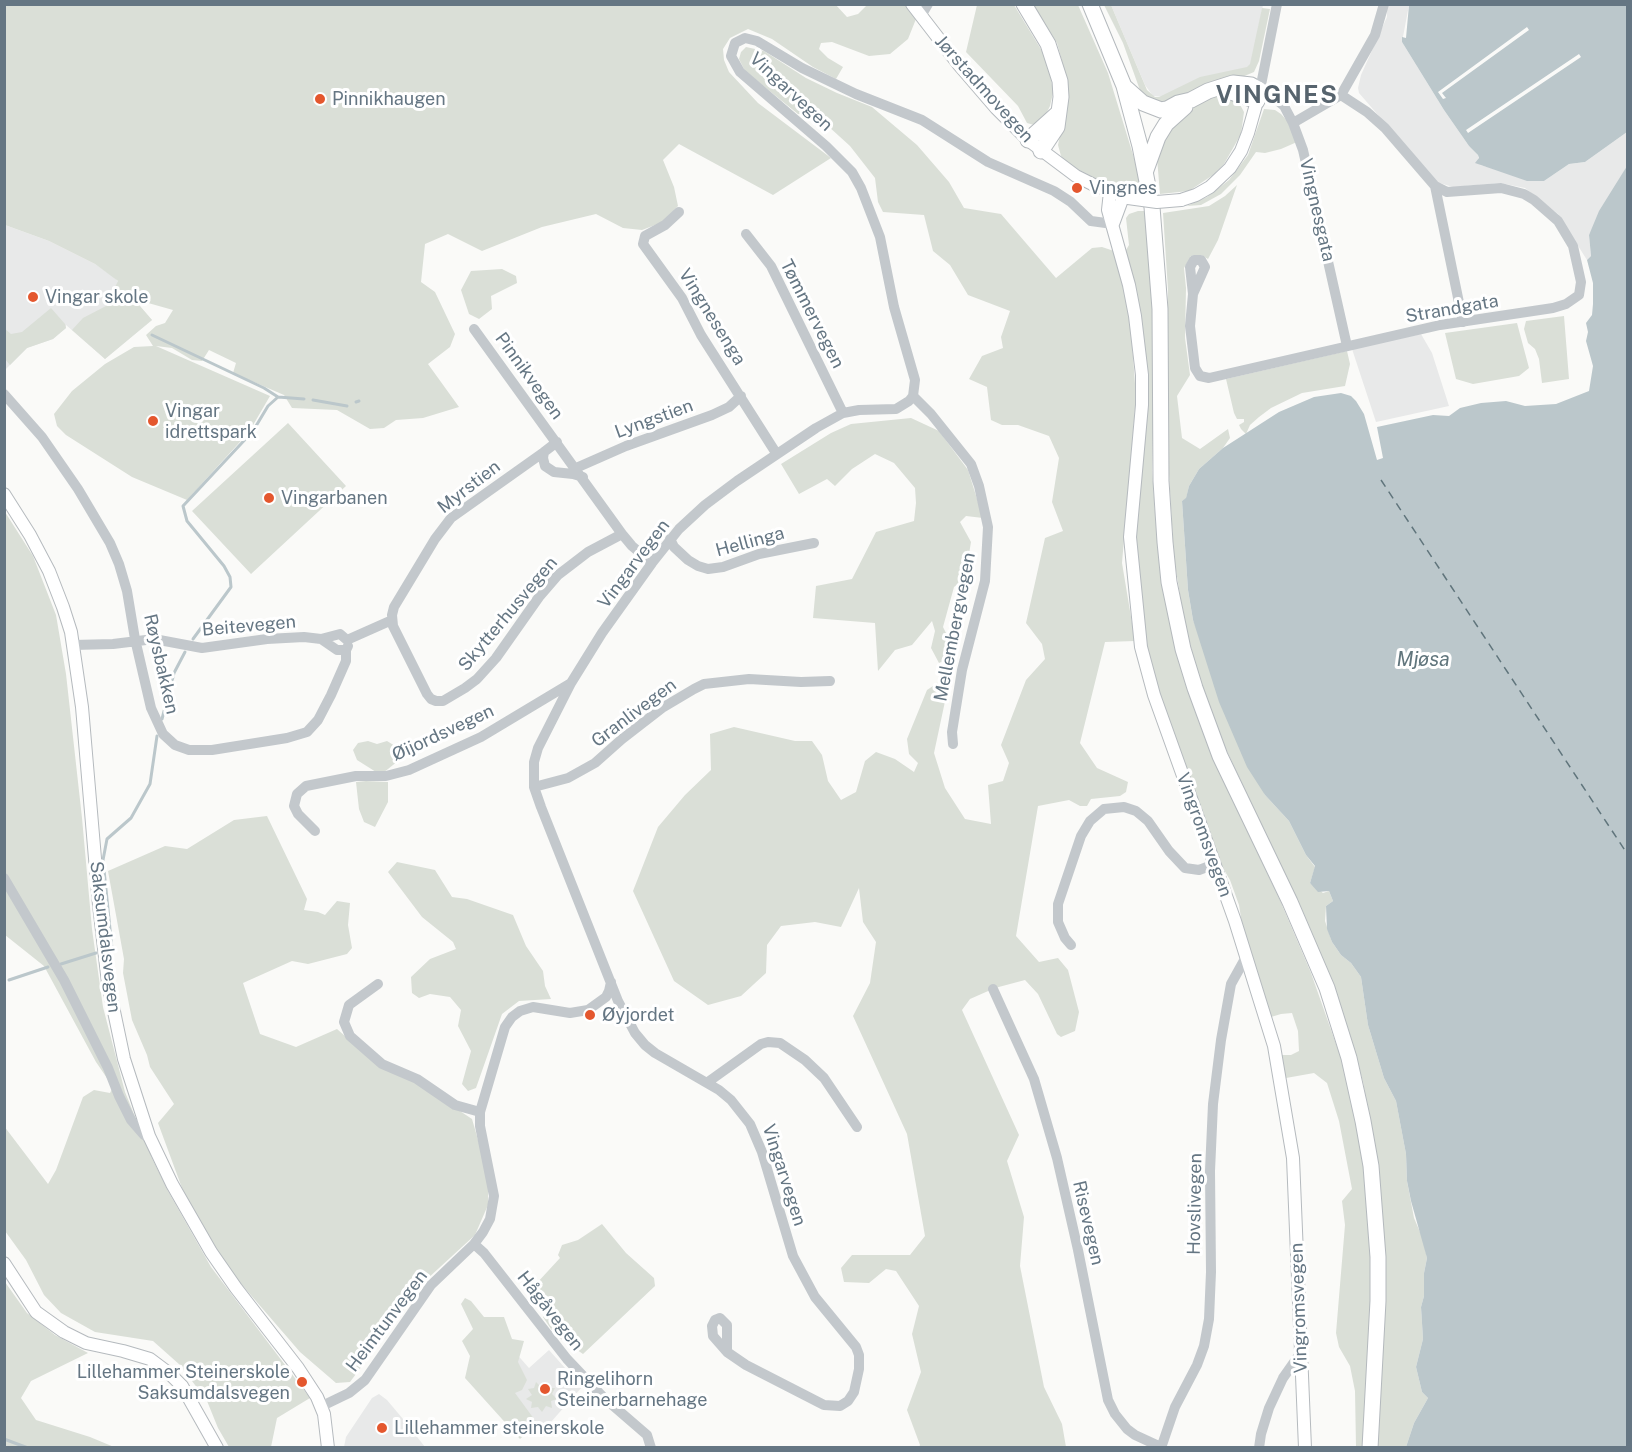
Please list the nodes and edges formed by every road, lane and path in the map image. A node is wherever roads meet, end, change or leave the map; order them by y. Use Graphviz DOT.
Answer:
graph roads {
  1 [pos="912,4"];
  2 [pos="927,4"];
  3 [pos="1024,4"];
  4 [pos="1090,4"];
  5 [pos="1277,4"];
  6 [pos="1383,4"];
  7 [pos="921,16"];
  8 [pos="1124,86"];
  9 [pos="1259,95"];
  10 [pos="1341,95"];
  11 [pos="1191,100"];
  12 [pos="1058,112"];
  13 [pos="1293,123"];
  14 [pos="1028,140"];
  15 [pos="1041,151"];
  16 [pos="1146,170"];
  17 [pos="1435,186"];
  18 [pos="1110,192"];
  19 [pos="1126,197"];
  20 [pos="679,212"];
  21 [pos="1113,224"];
  22 [pos="746,234"];
  23 [pos="1193,294"];
  24 [pos="1463,322"];
  25 [pos="474,328"];
  26 [pos="1347,346"];
  27 [pos="4,394"];
  28 [pos="741,396"];
  29 [pos="913,396"];
  30 [pos="843,413"];
  31 [pos="557,442"];
  32 [pos="544,452"];
  33 [pos="776,453"];
  34 [pos="576,468"];
  35 [pos="583,477"];
  36 [pos="4,494"];
  37 [pos="622,534"];
  38 [pos="670,539"];
  39 [pos="814,543"];
  40 [pos="652,562"];
  41 [pos="392,620"];
  42 [pos="135,639"];
  43 [pos="73,645"];
  44 [pos="347,645"];
  45 [pos="830,681"];
  46 [pos="571,683"];
  47 [pos="952,744"];
  48 [pos="534,787"];
  49 [pos="315,831"];
  50 [pos="1215,864"];
  51 [pos="4,878"];
  52 [pos="1071,945"];
  53 [pos="1246,957"];
  54 [pos="611,982"];
  55 [pos="378,984"];
  56 [pos="993,989"];
  57 [pos="708,1082"];
  58 [pos="480,1112"];
  59 [pos="857,1127"];
  60 [pos="148,1136"];
  61 [pos="474,1244"];
  62 [pos="4,1263"];
  63 [pos="1302,1351"];
  64 [pos="727,1352"];
  65 [pos="322,1406"];
  66 [pos="1161,1447"];
  67 [pos="217,1448"];
  68 [pos="328,1448"];
  69 [pos="651,1448"];
  70 [pos="1259,1448"];
  71 [pos="1305,1448"];
  72 [pos="1370,1448"];
  1 -- 7 [label="main road, Jørstadmovegen"];
  2 -- 7 [label="street"];
  3 -- 12 [label="highway"];
  4 -- 8 [label="highway"];
  5 -- 9 [label="street"];
  6 -- 10 [label="street"];
  7 -- 14 [label="main road, Jørstadmovegen"];
  8 -- 11 [label="highway"];
  8 -- 16 [label="highway"];
  9 -- 11 [label="highway"];
  9 -- 13 [label="street, Vingnesgata"];
  9 -- 19 [label="main road, bridge"];
  10 -- 13 [label="street"];
  10 -- 17 [label="street"];
  11 -- 16 [label="highway"];
  12 -- 14 [label="highway"];
  12 -- 15 [label="highway"];
  13 -- 26 [label="street, Vingnesgata"];
  14 -- 15 [label="main road, Jørstadmovegen"];
  15 -- 18 [label="main road, Jørstadmovegen"];
  16 -- 72 [label="highway"];
  17 -- 24 [label="street"];
  17 -- 24 [label="street, Strandgata"];
  18 -- 19 [label="main road, Jørstadmovegen"];
  18 -- 21 [label="main road, Vingromsvegen"];
  19 -- 21 [label="main road"];
  20 -- 28 [label="street, Vingnesenga"];
  21 -- 29 [label="street, Vingarvegen"];
  21 -- 50 [label="main road, Vingromsvegen"];
  22 -- 30 [label="street, Tømmervegen"];
  23 -- 26 [label="street, Strandgata"];
  24 -- 26 [label="street, Strandgata"];
  25 -- 31 [label="street, Pinnikvegen"];
  27 -- 42 [label="street, Røysbakken"];
  28 -- 33 [label="street, Vingnesenga"];
  28 -- 34 [label="street, Lyngstien"];
  29 -- 30 [label="street, Vingarvegen"];
  29 -- 47 [label="street, Mellembergvegen"];
  30 -- 33 [label="street, Vingarvegen"];
  31 -- 32 [label="street, Pinnikvegen"];
  31 -- 34 [label="street, Pinnikvegen"];
  32 -- 35 [label="street"];
  32 -- 41 [label="street, Myrstien"];
  33 -- 38 [label="street, Vingarvegen"];
  34 -- 35 [label="street, Pinnikvegen"];
  35 -- 37 [label="street, Pinnikvegen"];
  36 -- 43 [label="main road, Saksumdalsvegen"];
  37 -- 40 [label="street, Pinnikvegen"];
  37 -- 41 [label="street, Skytterhusvegen"];
  38 -- 39 [label="street, Hellinga"];
  38 -- 40 [label="street, Vingarvegen"];
  40 -- 46 [label="street, Vingarvegen"];
  41 -- 44 [label="street"];
  42 -- 43 [label="street, Beitevegen"];
  42 -- 44 [label="street, Beitevegen"];
  42 -- 44 [label="street, Røysbakken"];
  43 -- 60 [label="main road, Saksumdalsvegen"];
  45 -- 48 [label="street, Granlivegen"];
  46 -- 48 [label="street, Vingarvegen"];
  46 -- 49 [label="street, Øijordsvegen"];
  48 -- 54 [label="street, Vingarvegen"];
  50 -- 52 [label="street"];
  50 -- 53 [label="main road, Vingromsvegen"];
  51 -- 60 [label="street"];
  53 -- 63 [label="main road, Vingromsvegen"];
  53 -- 66 [label="street, Hovslivegen"];
  54 -- 57 [label="street, Vingarvegen"];
  54 -- 58 [label="street, Heimtunvegen"];
  55 -- 58 [label="street"];
  56 -- 66 [label="street, Risevegen"];
  57 -- 59 [label="street"];
  57 -- 64 [label="street, Vingarvegen"];
  58 -- 61 [label="street, Heimtunvegen"];
  60 -- 65 [label="main road, Saksumdalsvegen"];
  61 -- 65 [label="street, Heimtunvegen"];
  61 -- 69 [label="street, Hågåvegen"];
  62 -- 67 [label="main road"];
  63 -- 70 [label="street"];
  63 -- 71 [label="main road, Vingromsvegen"];
  65 -- 68 [label="main road, Saksumdalsvegen"];
}
